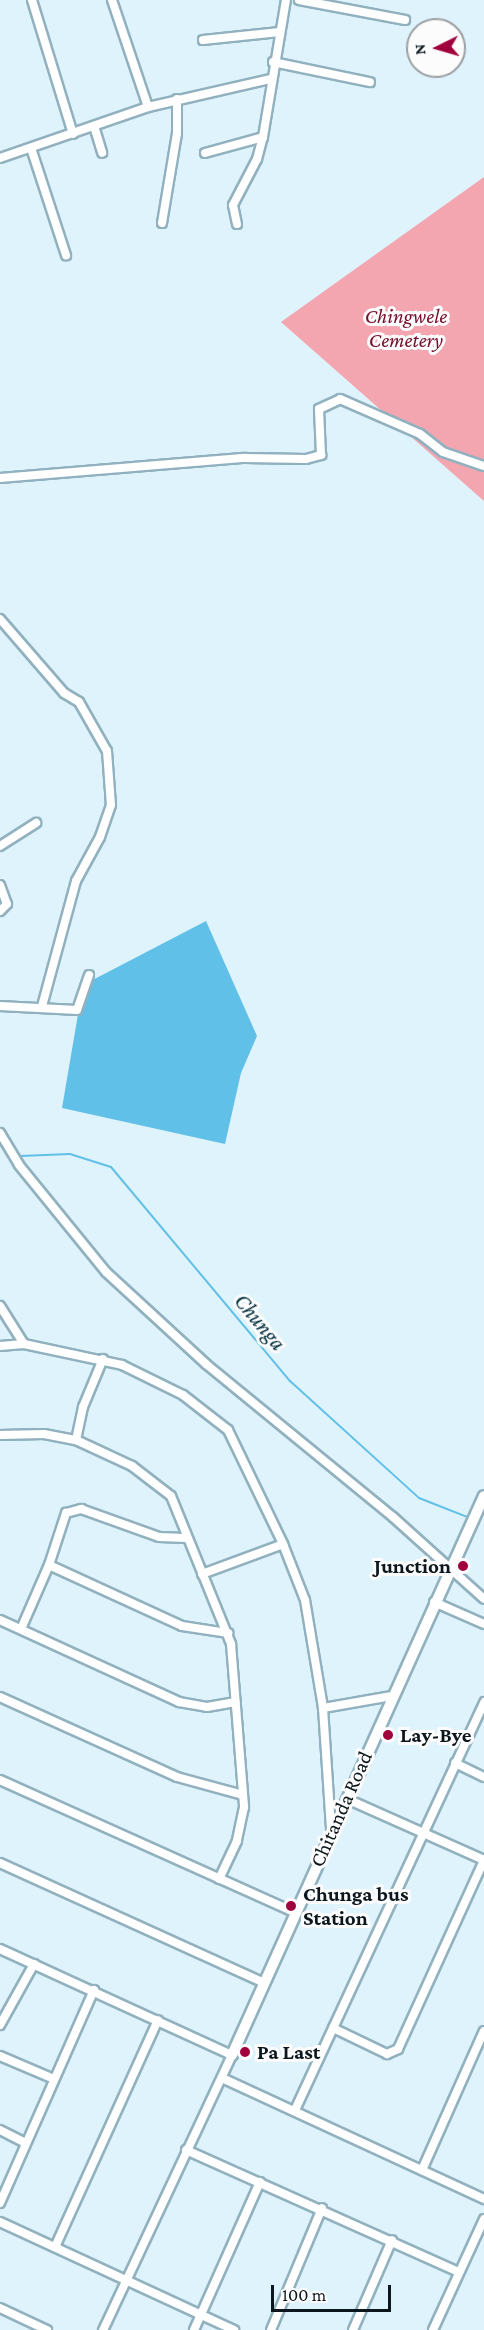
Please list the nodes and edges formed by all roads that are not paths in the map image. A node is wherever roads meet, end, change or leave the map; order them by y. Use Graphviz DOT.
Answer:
graph roads {
  1 [pos="32,0"];
  2 [pos="112,0"];
  3 [pos="286,0"];
  4 [pos="299,0"];
  5 [pos="405,20"];
  6 [pos="280,32"];
  7 [pos="203,40"];
  8 [pos="273,62"];
  9 [pos="270,79"];
  10 [pos="370,82"];
  11 [pos="177,99"];
  12 [pos="148,107"];
  13 [pos="94,126"];
  14 [pos="73,134"];
  15 [pos="262,137"];
  16 [pos="32,148"];
  17 [pos="102,153"];
  18 [pos="205,153"];
  19 [pos="0,158"];
  20 [pos="162,223"];
  21 [pos="237,224"];
  22 [pos="66,255"];
  23 [pos="484,466"];
  24 [pos="0,478"];
  25 [pos="0,619"];
  26 [pos="36,823"];
  27 [pos="0,846"];
  28 [pos="0,885"];
  29 [pos="0,911"];
  30 [pos="89,975"];
  31 [pos="0,1006"];
  32 [pos="42,1006"];
  33 [pos="0,1133"];
  34 [pos="0,1306"];
  35 [pos="24,1344"];
  36 [pos="0,1346"];
  37 [pos="103,1359"];
  38 [pos="0,1435"];
  39 [pos="76,1440"];
  40 [pos="484,1496"];
  41 [pos="186,1538"];
  42 [pos="284,1544"];
  43 [pos="50,1565"];
  44 [pos="449,1569"];
  45 [pos="202,1574"];
  46 [pos="484,1599"];
  47 [pos="434,1602"];
  48 [pos="0,1620"];
  49 [pos="484,1624"];
  50 [pos="21,1629"];
  51 [pos="228,1633"];
  52 [pos="392,1696"];
  53 [pos="0,1697"];
  54 [pos="236,1702"];
  55 [pos="484,1702"];
  56 [pos="323,1708"];
  57 [pos="455,1763"];
  58 [pos="484,1777"];
  59 [pos="0,1780"];
  60 [pos="243,1795"];
  61 [pos="347,1798"];
  62 [pos="331,1828"];
  63 [pos="422,1831"];
  64 [pos="484,1860"];
  65 [pos="0,1863"];
  66 [pos="219,1879"];
  67 [pos="296,1912"];
  68 [pos="0,1949"];
  69 [pos="34,1964"];
  70 [pos="264,1983"];
  71 [pos="94,1990"];
  72 [pos="158,2020"];
  73 [pos="0,2025"];
  74 [pos="333,2028"];
  75 [pos="484,2031"];
  76 [pos="232,2055"];
  77 [pos="0,2056"];
  78 [pos="222,2078"];
  79 [pos="54,2079"];
  80 [pos="295,2110"];
  81 [pos="0,2130"];
  82 [pos="26,2142"];
  83 [pos="186,2150"];
  84 [pos="422,2170"];
  85 [pos="261,2182"];
  86 [pos="484,2199"];
  87 [pos="0,2203"];
  88 [pos="322,2208"];
  89 [pos="484,2219"];
  90 [pos="0,2222"];
  91 [pos="392,2240"];
  92 [pos="55,2247"];
  93 [pos="459,2272"];
  94 [pos="126,2282"];
  95 [pos="0,2308"];
  96 [pos="201,2315"];
  97 [pos="47,2330"];
  98 [pos="103,2330"];
  99 [pos="194,2330"];
  100 [pos="234,2330"];
  101 [pos="271,2330"];
  102 [pos="353,2330"];
  103 [pos="432,2330"];
  1 -- 14 [label="street"];
  2 -- 12 [label="street"];
  3 -- 6 [label="street"];
  4 -- 5 [label="street"];
  6 -- 7 [label="street"];
  6 -- 8 [label="street"];
  8 -- 9 [label="street"];
  8 -- 10 [label="street"];
  9 -- 11 [label="street"];
  9 -- 15 [label="street"];
  11 -- 12 [label="street"];
  11 -- 20 [label="street"];
  12 -- 13 [label="street"];
  13 -- 14 [label="street"];
  13 -- 17 [label="street"];
  14 -- 16 [label="street"];
  15 -- 18 [label="street"];
  15 -- 21 [label="street"];
  16 -- 19 [label="street"];
  16 -- 22 [label="street"];
  23 -- 24 [label="street"];
  25 -- 32 [label="street"];
  26 -- 27 [label="street"];
  28 -- 29 [label="street"];
  30 -- 32 [label="street"];
  31 -- 32 [label="street"];
  33 -- 44 [label="street"];
  34 -- 35 [label="street"];
  35 -- 36 [label="street"];
  35 -- 37 [label="street"];
  37 -- 39 [label="street"];
  37 -- 42 [label="street"];
  38 -- 39 [label="street"];
  39 -- 41 [label="street"];
  40 -- 44 [label="street, Chitanda Road"];
  41 -- 43 [label="street"];
  41 -- 45 [label="street"];
  42 -- 45 [label="street"];
  42 -- 56 [label="street"];
  43 -- 50 [label="street"];
  43 -- 51 [label="street"];
  44 -- 46 [label="street"];
  44 -- 47 [label="street, Chitanda Road"];
  45 -- 51 [label="street"];
  47 -- 49 [label="street"];
  47 -- 52 [label="street, Chitanda Road"];
  48 -- 50 [label="street"];
  50 -- 54 [label="street"];
  51 -- 54 [label="street"];
  52 -- 56 [label="street"];
  52 -- 61 [label="street, Chitanda Road"];
  53 -- 60 [label="street"];
  54 -- 60 [label="street"];
  55 -- 57 [label="street"];
  56 -- 62 [label="street"];
  57 -- 58 [label="street"];
  57 -- 63 [label="street"];
  59 -- 66 [label="street"];
  60 -- 66 [label="street"];
  61 -- 62 [label="street, Chitanda Road"];
  61 -- 63 [label="street"];
  62 -- 67 [label="street, Chitanda Road"];
  63 -- 64 [label="street"];
  63 -- 74 [label="street"];
  64 -- 74 [label="street"];
  65 -- 70 [label="street"];
  66 -- 67 [label="street"];
  67 -- 70 [label="street, Chitanda Road"];
  68 -- 69 [label="street"];
  69 -- 71 [label="street"];
  69 -- 73 [label="street"];
  70 -- 76 [label="street, Chitanda Road"];
  71 -- 72 [label="street"];
  71 -- 79 [label="street"];
  72 -- 76 [label="street"];
  72 -- 92 [label="street"];
  74 -- 80 [label="street"];
  75 -- 84 [label="street"];
  76 -- 78 [label="street"];
  77 -- 79 [label="street"];
  78 -- 80 [label="street"];
  78 -- 83 [label="street"];
  79 -- 82 [label="street"];
  80 -- 84 [label="street"];
  81 -- 82 [label="street"];
  82 -- 87 [label="street"];
  83 -- 85 [label="street"];
  83 -- 94 [label="street"];
  84 -- 86 [label="street"];
  85 -- 88 [label="street"];
  85 -- 96 [label="street"];
  88 -- 91 [label="street"];
  88 -- 101 [label="street"];
  89 -- 93 [label="street"];
  90 -- 92 [label="street"];
  91 -- 93 [label="street"];
  91 -- 102 [label="street"];
  92 -- 94 [label="street"];
  93 -- 103 [label="street"];
  94 -- 96 [label="street"];
  94 -- 98 [label="street"];
  95 -- 97 [label="street"];
  96 -- 99 [label="street"];
  96 -- 100 [label="street"];
}
